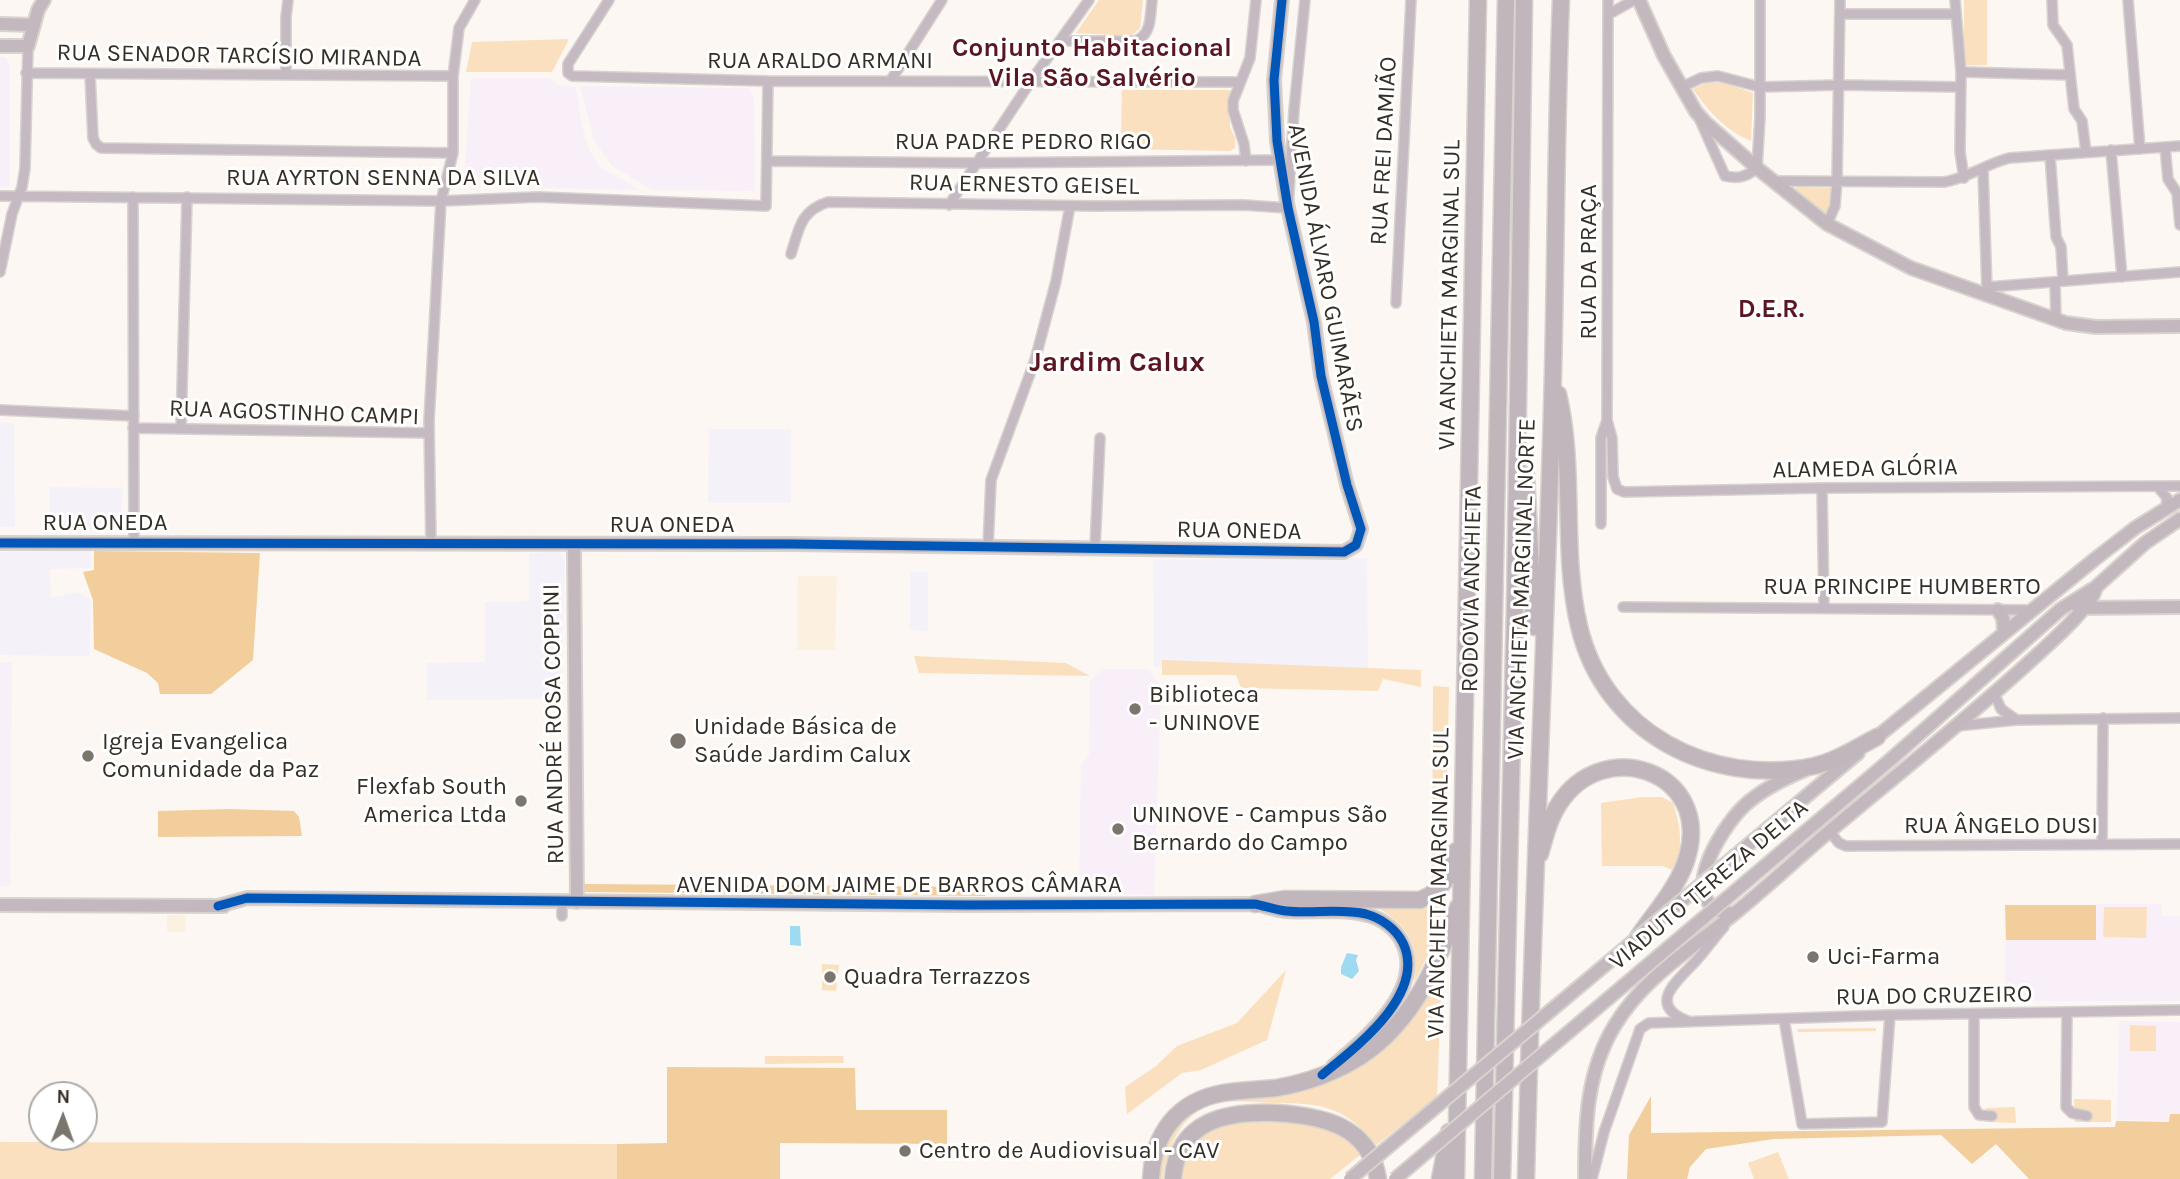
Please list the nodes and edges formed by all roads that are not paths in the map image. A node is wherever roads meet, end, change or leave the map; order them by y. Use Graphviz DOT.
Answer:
graph roads {
  1 [pos="44,0"];
  2 [pos="288,0"];
  3 [pos="475,0"];
  4 [pos="609,0"];
  5 [pos="942,0"];
  6 [pos="1089,0"];
  7 [pos="1152,0"];
  8 [pos="1256,0"];
  9 [pos="1282,0"];
  10 [pos="1305,0"];
  11 [pos="1410,0"];
  12 [pos="1478,0"];
  13 [pos="1506,0"];
  14 [pos="1524,0"];
  15 [pos="1561,0"];
  16 [pos="1608,0"];
  17 [pos="1637,0"];
  18 [pos="1760,0"];
  19 [pos="1840,0"];
  20 [pos="1955,0"];
  21 [pos="2052,0"];
  22 [pos="2128,0"];
  23 [pos="1609,14"];
  24 [pos="1840,14"];
  25 [pos="1956,14"];
  26 [pos="0,24"];
  27 [pos="33,25"];
  28 [pos="1061,41"];
  29 [pos="0,46"];
  30 [pos="27,46"];
  31 [pos="1961,72"];
  32 [pos="26,74"];
  33 [pos="90,74"];
  34 [pos="286,74"];
  35 [pos="2070,75"];
  36 [pos="453,76"];
  37 [pos="891,80"];
  38 [pos="768,81"];
  39 [pos="1031,81"];
  40 [pos="1239,82"];
  41 [pos="1840,85"];
  42 [pos="1682,87"];
  43 [pos="1760,87"];
  44 [pos="1961,87"];
  45 [pos="1294,110"];
  46 [pos="1696,112"];
  47 [pos="1275,120"];
  48 [pos="2180,146"];
  49 [pos="2165,147"];
  50 [pos="2140,149"];
  51 [pos="2111,150"];
  52 [pos="2086,152"];
  53 [pos="453,153"];
  54 [pos="2050,155"];
  55 [pos="1280,160"];
  56 [pos="767,161"];
  57 [pos="1246,161"];
  58 [pos="976,163"];
  59 [pos="1756,168"];
  60 [pos="1983,169"];
  61 [pos="1964,178"];
  62 [pos="1837,180"];
  63 [pos="1772,181"];
  64 [pos="0,196"];
  65 [pos="18,197"];
  66 [pos="133,197"];
  67 [pos="187,197"];
  68 [pos="441,201"];
  69 [pos="949,205"];
  70 [pos="1070,206"];
  71 [pos="1289,208"];
  72 [pos="1828,224"];
  73 [pos="2180,225"];
  74 [pos="791,254"];
  75 [pos="0,272"];
  76 [pos="2180,272"];
  77 [pos="2122,277"];
  78 [pos="2059,282"];
  79 [pos="1519,285"];
  80 [pos="1987,292"];
  81 [pos="1396,303"];
  82 [pos="2056,320"];
  83 [pos="2180,326"];
  84 [pos="1553,373"];
  85 [pos="0,410"];
  86 [pos="134,416"];
  87 [pos="1607,420"];
  88 [pos="133,428"];
  89 [pos="181,429"];
  90 [pos="428,433"];
  91 [pos="1100,438"];
  92 [pos="2180,486"];
  93 [pos="2158,487"];
  94 [pos="1822,488"];
  95 [pos="2180,500"];
  96 [pos="2166,509"];
  97 [pos="2180,519"];
  98 [pos="1601,524"];
  99 [pos="134,541"];
  100 [pos="0,543"];
  101 [pos="431,545"];
  102 [pos="574,545"];
  103 [pos="988,547"];
  104 [pos="1096,548"];
  105 [pos="1344,552"];
  106 [pos="2096,587"];
  107 [pos="1623,607"];
  108 [pos="1824,607"];
  109 [pos="2180,607"];
  110 [pos="2084,608"];
  111 [pos="2061,609"];
  112 [pos="1997,610"];
  113 [pos="2032,610"];
  114 [pos="2004,633"];
  115 [pos="1994,693"];
  116 [pos="2103,718"];
  117 [pos="2180,718"];
  118 [pos="2016,720"];
  119 [pos="1958,726"];
  120 [pos="1539,727"];
  121 [pos="1877,737"];
  122 [pos="1815,766"];
  123 [pos="1463,804"];
  124 [pos="1829,831"];
  125 [pos="2102,844"];
  126 [pos="2180,844"];
  127 [pos="1534,876"];
  128 [pos="1462,894"];
  129 [pos="307,900"];
  130 [pos="562,902"];
  131 [pos="577,902"];
  132 [pos="1255,904"];
  133 [pos="0,905"];
  134 [pos="218,906"];
  135 [pos="1734,914"];
  136 [pos="562,916"];
  137 [pos="1637,937"];
  138 [pos="2180,1010"];
  139 [pos="2067,1012"];
  140 [pos="1974,1014"];
  141 [pos="1890,1015"];
  142 [pos="1784,1019"];
  143 [pos="1690,1022"];
  144 [pos="1322,1075"];
  145 [pos="1458,1092"];
  146 [pos="1992,1116"];
  147 [pos="2087,1116"];
  148 [pos="1151,1179"];
  149 [pos="1173,1179"];
  150 [pos="1350,1179"];
  151 [pos="1378,1179"];
  152 [pos="1395,1179"];
  153 [pos="1440,1179"];
  154 [pos="1456,1179"];
  155 [pos="1483,1179"];
  156 [pos="1503,1179"];
  157 [pos="1526,1179"];
  158 [pos="1585,1179"];
  159 [pos="1592,1179"];
  1 -- 27 [label="street"];
  2 -- 34 [label="street"];
  3 -- 36 [label="street"];
  4 -- 38 [label="street, RUA ARALDO ARMANI"];
  5 -- 37 [label="street"];
  6 -- 28 [label="street"];
  7 -- 28 [label="street"];
  8 -- 40 [label="street"];
  9 -- 47 [label="street, AVENIDA ÁLVARO GUIMARÃES"];
  10 -- 45 [label="street, AVENIDA ÁLVARO GUIMARÃES"];
  11 -- 81 [label="street, RUA FREI DAMIÃO"];
  12 -- 123 [label="highway, VIA ANCHIETA MARGINAL SUL"];
  13 -- 155 [label="highway, RODOVIA ANCHIETA"];
  14 -- 79 [label="highway, RODOVIA ANCHIETA"];
  15 -- 84 [label="highway, VIA ANCHIETA MARGINAL NORTE"];
  16 -- 23 [label="street, RUA DA PRAÇA"];
  17 -- 23 [label="street"];
  17 -- 42 [label="street"];
  18 -- 43 [label="street"];
  19 -- 24 [label="street"];
  20 -- 25 [label="street"];
  21 -- 35 [label="street"];
  22 -- 50 [label="street"];
  23 -- 87 [label="street, RUA DA PRAÇA"];
  24 -- 25 [label="street"];
  24 -- 41 [label="street"];
  25 -- 31 [label="street"];
  26 -- 27 [label="street"];
  27 -- 30 [label="street"];
  28 -- 39 [label="street"];
  29 -- 30 [label="street"];
  30 -- 32 [label="street"];
  31 -- 35 [label="street"];
  31 -- 44 [label="street"];
  32 -- 33 [label="street, RUA SENADOR TARCÍSIO MIRANDA"];
  32 -- 65 [label="street"];
  33 -- 34 [label="street, RUA SENADOR TARCÍSIO MIRANDA"];
  33 -- 53 [label="street"];
  34 -- 36 [label="street, RUA SENADOR TARCÍSIO MIRANDA"];
  35 -- 52 [label="street"];
  36 -- 53 [label="street"];
  37 -- 38 [label="street, RUA ARALDO ARMANI"];
  37 -- 39 [label="street, RUA ARALDO ARMANI"];
  38 -- 56 [label="street"];
  39 -- 40 [label="street, RUA ARALDO ARMANI"];
  39 -- 58 [label="street"];
  40 -- 57 [label="street"];
  41 -- 43 [label="street"];
  41 -- 44 [label="street"];
  41 -- 62 [label="street"];
  42 -- 43 [label="street"];
  42 -- 46 [label="street"];
  43 -- 59 [label="street"];
  44 -- 61 [label="street"];
  45 -- 47 [label="street"];
  45 -- 71 [label="street, AVENIDA ÁLVARO GUIMARÃES"];
  46 -- 59 [label="street"];
  46 -- 59 [label="street"];
  47 -- 55 [label="street, AVENIDA ÁLVARO GUIMARÃES"];
  48 -- 49 [label="street"];
  49 -- 50 [label="street"];
  49 -- 73 [label="street"];
  50 -- 51 [label="street"];
  51 -- 52 [label="street"];
  51 -- 77 [label="street"];
  52 -- 54 [label="street"];
  53 -- 68 [label="street"];
  54 -- 60 [label="street"];
  54 -- 78 [label="street"];
  55 -- 57 [label="street, RUA PADRE PEDRO RIGO"];
  55 -- 71 [label="street, AVENIDA ÁLVARO GUIMARÃES"];
  56 -- 58 [label="street, RUA PADRE PEDRO RIGO"];
  56 -- 68 [label="street, RUA AYRTON SENNA DA SILVA"];
  57 -- 58 [label="street, RUA PADRE PEDRO RIGO"];
  58 -- 69 [label="street"];
  59 -- 63 [label="street"];
  60 -- 61 [label="street"];
  60 -- 80 [label="street"];
  61 -- 62 [label="street"];
  62 -- 63 [label="street"];
  62 -- 72 [label="street"];
  63 -- 72 [label="street"];
  64 -- 65 [label="street, RUA AYRTON SENNA DA SILVA"];
  65 -- 66 [label="street, RUA AYRTON SENNA DA SILVA"];
  65 -- 75 [label="street"];
  66 -- 67 [label="street, RUA AYRTON SENNA DA SILVA"];
  66 -- 86 [label="street"];
  67 -- 68 [label="street, RUA AYRTON SENNA DA SILVA"];
  67 -- 89 [label="street"];
  68 -- 90 [label="street"];
  69 -- 70 [label="street, RUA ERNESTO GEISEL"];
  69 -- 74 [label="street, RUA ERNESTO GEISEL"];
  70 -- 71 [label="street, RUA ERNESTO GEISEL"];
  70 -- 103 [label="street"];
  71 -- 105 [label="street, AVENIDA ÁLVARO GUIMARÃES"];
  72 -- 80 [label="street"];
  76 -- 77 [label="street"];
  77 -- 78 [label="street"];
  78 -- 80 [label="street"];
  78 -- 82 [label="street"];
  79 -- 120 [label="highway"];
  79 -- 156 [label="highway, RODOVIA ANCHIETA"];
  80 -- 82 [label="street"];
  82 -- 83 [label="street"];
  84 -- 120 [label="highway, VIA ANCHIETA MARGINAL NORTE"];
  84 -- 122 [label="highway"];
  85 -- 86 [label="street"];
  86 -- 88 [label="street"];
  87 -- 94 [label="street, ALAMEDA GLÓRIA"];
  87 -- 98 [label="street, RUA DA PRAÇA"];
  88 -- 89 [label="street, RUA AGOSTINHO CAMPI"];
  88 -- 99 [label="street"];
  89 -- 90 [label="street, RUA AGOSTINHO CAMPI"];
  90 -- 101 [label="street, RUA AGOSTINHO CAMPI"];
  91 -- 104 [label="street"];
  92 -- 93 [label="street, ALAMEDA GLÓRIA"];
  93 -- 94 [label="street, ALAMEDA GLÓRIA"];
  93 -- 96 [label="street"];
  94 -- 108 [label="street"];
  95 -- 96 [label="street, VIADUTO TEREZA DELTA"];
  96 -- 113 [label="street, VIADUTO TEREZA DELTA"];
  97 -- 106 [label="street"];
  99 -- 100 [label="street, RUA ONEDA"];
  99 -- 101 [label="street, RUA ONEDA"];
  101 -- 102 [label="street, RUA ONEDA"];
  102 -- 103 [label="street, RUA ONEDA"];
  102 -- 131 [label="street, RUA ANDRÉ ROSA COPPINI"];
  103 -- 104 [label="street, RUA ONEDA"];
  104 -- 105 [label="street, RUA ONEDA"];
  106 -- 110 [label="street"];
  106 -- 111 [label="street, VIADUTO TEREZA DELTA"];
  107 -- 108 [label="street, RUA PRINCIPE HUMBERTO"];
  108 -- 112 [label="street, RUA PRINCIPE HUMBERTO"];
  109 -- 110 [label="street, RUA PRINCIPE HUMBERTO"];
  110 -- 111 [label="street, RUA PRINCIPE HUMBERTO"];
  110 -- 115 [label="street"];
  111 -- 113 [label="street, RUA PRINCIPE HUMBERTO"];
  111 -- 152 [label="street, VIADUTO TEREZA DELTA, bridge"];
  112 -- 113 [label="street, RUA PRINCIPE HUMBERTO"];
  112 -- 114 [label="street"];
  113 -- 114 [label="street, VIADUTO TEREZA DELTA"];
  114 -- 121 [label="street, VIADUTO TEREZA DELTA"];
  115 -- 118 [label="street"];
  115 -- 119 [label="street"];
  116 -- 117 [label="street"];
  116 -- 118 [label="street"];
  116 -- 125 [label="street"];
  118 -- 119 [label="street"];
  119 -- 124 [label="street"];
  120 -- 127 [label="highway, VIA ANCHIETA MARGINAL NORTE"];
  121 -- 122 [label="highway"];
  121 -- 137 [label="street, VIADUTO TEREZA DELTA, bridge"];
  122 -- 135 [label="street"];
  123 -- 128 [label="highway, VIA ANCHIETA MARGINAL SUL"];
  123 -- 132 [label="highway"];
  124 -- 125 [label="street, RUA ÂNGELO DUSI"];
  124 -- 135 [label="street"];
  125 -- 126 [label="street, RUA ÂNGELO DUSI"];
  127 -- 137 [label="highway"];
  127 -- 157 [label="highway, VIA ANCHIETA MARGINAL NORTE"];
  128 -- 144 [label="highway"];
  128 -- 145 [label="highway, VIA ANCHIETA MARGINAL SUL"];
  129 -- 130 [label="street, AVENIDA DOM JAIME DE BARROS CÂMARA"];
  129 -- 134 [label="street, AVENIDA DOM JAIME DE BARROS CÂMARA"];
  129 -- 134 [label="street, AVENIDA DOM JAIME DE BARROS CÂMARA"];
  130 -- 131 [label="street, AVENIDA DOM JAIME DE BARROS CÂMARA"];
  130 -- 136 [label="street"];
  131 -- 132 [label="street, AVENIDA DOM JAIME DE BARROS CÂMARA"];
  132 -- 144 [label="street, AVENIDA DOM JAIME DE BARROS CÂMARA"];
  133 -- 134 [label="street, AVENIDA DOM JAIME DE BARROS CÂMARA"];
  135 -- 143 [label="street"];
  135 -- 158 [label="street"];
  137 -- 150 [label="street, VIADUTO TEREZA DELTA, bridge"];
  138 -- 139 [label="street, RUA DO CRUZEIRO"];
  139 -- 140 [label="street, RUA DO CRUZEIRO"];
  139 -- 147 [label="street"];
  140 -- 141 [label="street, RUA DO CRUZEIRO"];
  140 -- 146 [label="street"];
  141 -- 142 [label="street, RUA DO CRUZEIRO"];
  141 -- 142 [label="street"];
  142 -- 143 [label="street, RUA DO CRUZEIRO"];
  143 -- 159 [label="street, RUA DO CRUZEIRO"];
  144 -- 148 [label="highway"];
  145 -- 153 [label="highway"];
  145 -- 154 [label="highway, VIA ANCHIETA MARGINAL SUL"];
  149 -- 151 [label="highway"];
}
